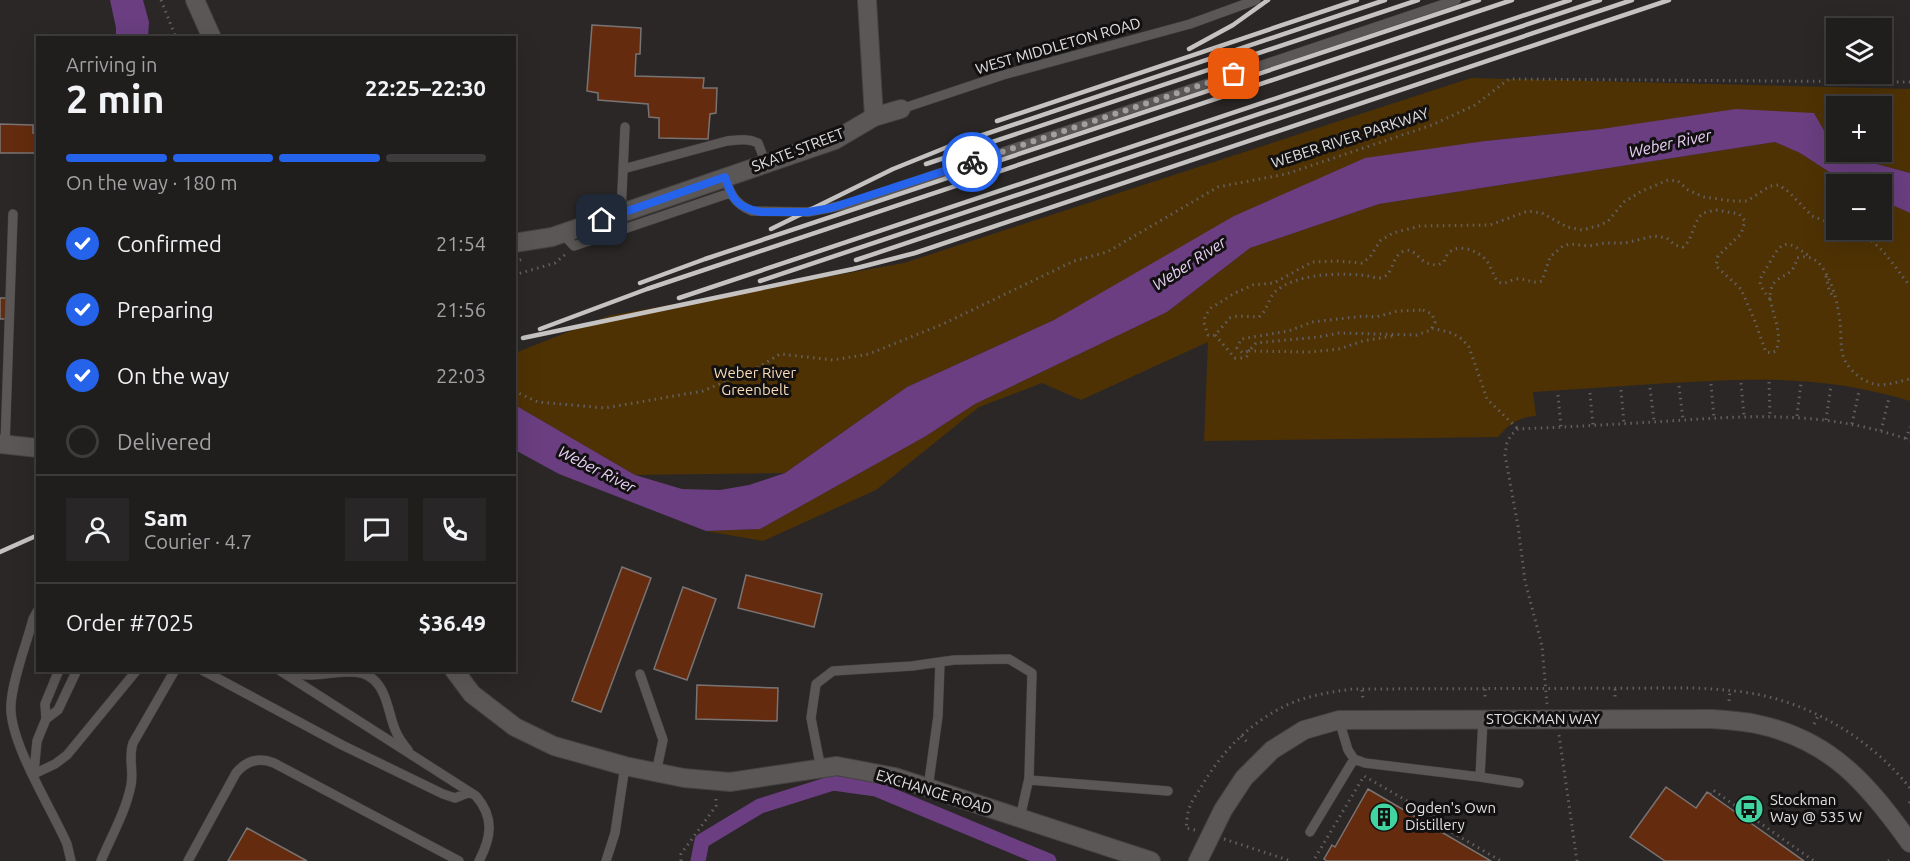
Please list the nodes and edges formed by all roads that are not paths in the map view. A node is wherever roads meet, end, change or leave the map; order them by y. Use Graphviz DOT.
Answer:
graph roads {
  1 [pos="195,0"];
  2 [pos="867,0"];
  3 [pos="1242,0"];
  4 [pos="1256,0"];
  5 [pos="1456,0"];
  6 [pos="1223,12"];
  7 [pos="211,36"];
  8 [pos="902,109"];
  9 [pos="874,117"];
  10 [pos="625,128"];
  11 [pos="766,164"];
  12 [pos="623,168"];
  13 [pos="727,185"];
  14 [pos="621,213"];
  15 [pos="13,214"];
  16 [pos="568,240"];
  17 [pos="516,243"];
  18 [pos="3,445"];
  19 [pos="36,448"];
  20 [pos="36,614"];
  21 [pos="940,662"];
  22 [pos="58,672"];
  23 [pos="76,672"];
  24 [pos="134,672"];
  25 [pos="174,672"];
  26 [pos="206,672"];
  27 [pos="282,672"];
  28 [pos="295,672"];
  29 [pos="334,672"];
  30 [pos="456,672"];
  31 [pos="368,673"];
  32 [pos="639,674"];
  33 [pos="46,718"];
  34 [pos="1483,719"];
  35 [pos="1340,720"];
  36 [pos="415,757"];
  37 [pos="1354,759"];
  38 [pos="625,766"];
  39 [pos="821,769"];
  40 [pos="656,773"];
  41 [pos="34,774"];
  42 [pos="1480,777"];
  43 [pos="1029,780"];
  44 [pos="1519,783"];
  45 [pos="928,788"];
  46 [pos="1168,791"];
  47 [pos="470,792"];
  48 [pos="1020,818"];
  49 [pos="1310,832"];
  50 [pos="1910,843"];
  51 [pos="71,861"];
  52 [pos="101,861"];
  53 [pos="188,861"];
  54 [pos="459,861"];
  55 [pos="479,861"];
  56 [pos="606,861"];
  57 [pos="1150,861"];
  58 [pos="1198,861"];
  1 -- 7 [label="street"];
  2 -- 9 [label="street"];
  3 -- 6 [label="lane, WEST MIDDLETON ROAD"];
  4 -- 6 [label="lane, WEST MIDDLETON ROAD"];
  5 -- 13 [label="lane"];
  6 -- 8 [label="lane, WEST MIDDLETON ROAD"];
  8 -- 9 [label="street, SKATE STREET"];
  9 -- 11 [label="street, SKATE STREET"];
  10 -- 12 [label="lane"];
  11 -- 12 [label="lane"];
  11 -- 13 [label="street, SKATE STREET"];
  12 -- 14 [label="lane"];
  13 -- 14 [label="street, SKATE STREET"];
  13 -- 16 [label="lane"];
  14 -- 16 [label="street, SKATE STREET"];
  15 -- 18 [label="lane"];
  16 -- 17 [label="street, SKATE STREET"];
  18 -- 19 [label="street"];
  20 -- 41 [label="lane"];
  21 -- 39 [label="lane"];
  21 -- 43 [label="lane"];
  21 -- 45 [label="lane"];
  22 -- 33 [label="lane"];
  23 -- 33 [label="lane"];
  24 -- 41 [label="lane"];
  25 -- 52 [label="lane"];
  26 -- 47 [label="lane"];
  27 -- 36 [label="lane"];
  28 -- 29 [label="lane"];
  30 -- 38 [label="street, EXCHANGE ROAD"];
  31 -- 36 [label="lane"];
  32 -- 40 [label="lane"];
  33 -- 41 [label="lane"];
  34 -- 35 [label="street, STOCKMAN WAY"];
  34 -- 42 [label="lane"];
  34 -- 50 [label="street, STOCKMAN WAY"];
  35 -- 37 [label="lane"];
  35 -- 58 [label="street, STOCKMAN WAY"];
  36 -- 47 [label="lane"];
  37 -- 42 [label="lane"];
  37 -- 49 [label="lane"];
  38 -- 40 [label="street, EXCHANGE ROAD"];
  38 -- 56 [label="lane"];
  39 -- 40 [label="street, EXCHANGE ROAD"];
  39 -- 45 [label="street, EXCHANGE ROAD"];
  41 -- 51 [label="lane"];
  42 -- 44 [label="lane"];
  43 -- 46 [label="lane"];
  43 -- 48 [label="lane"];
  45 -- 48 [label="street, EXCHANGE ROAD"];
  47 -- 55 [label="lane"];
  48 -- 57 [label="street, EXCHANGE ROAD"];
  53 -- 54 [label="lane"];
}
